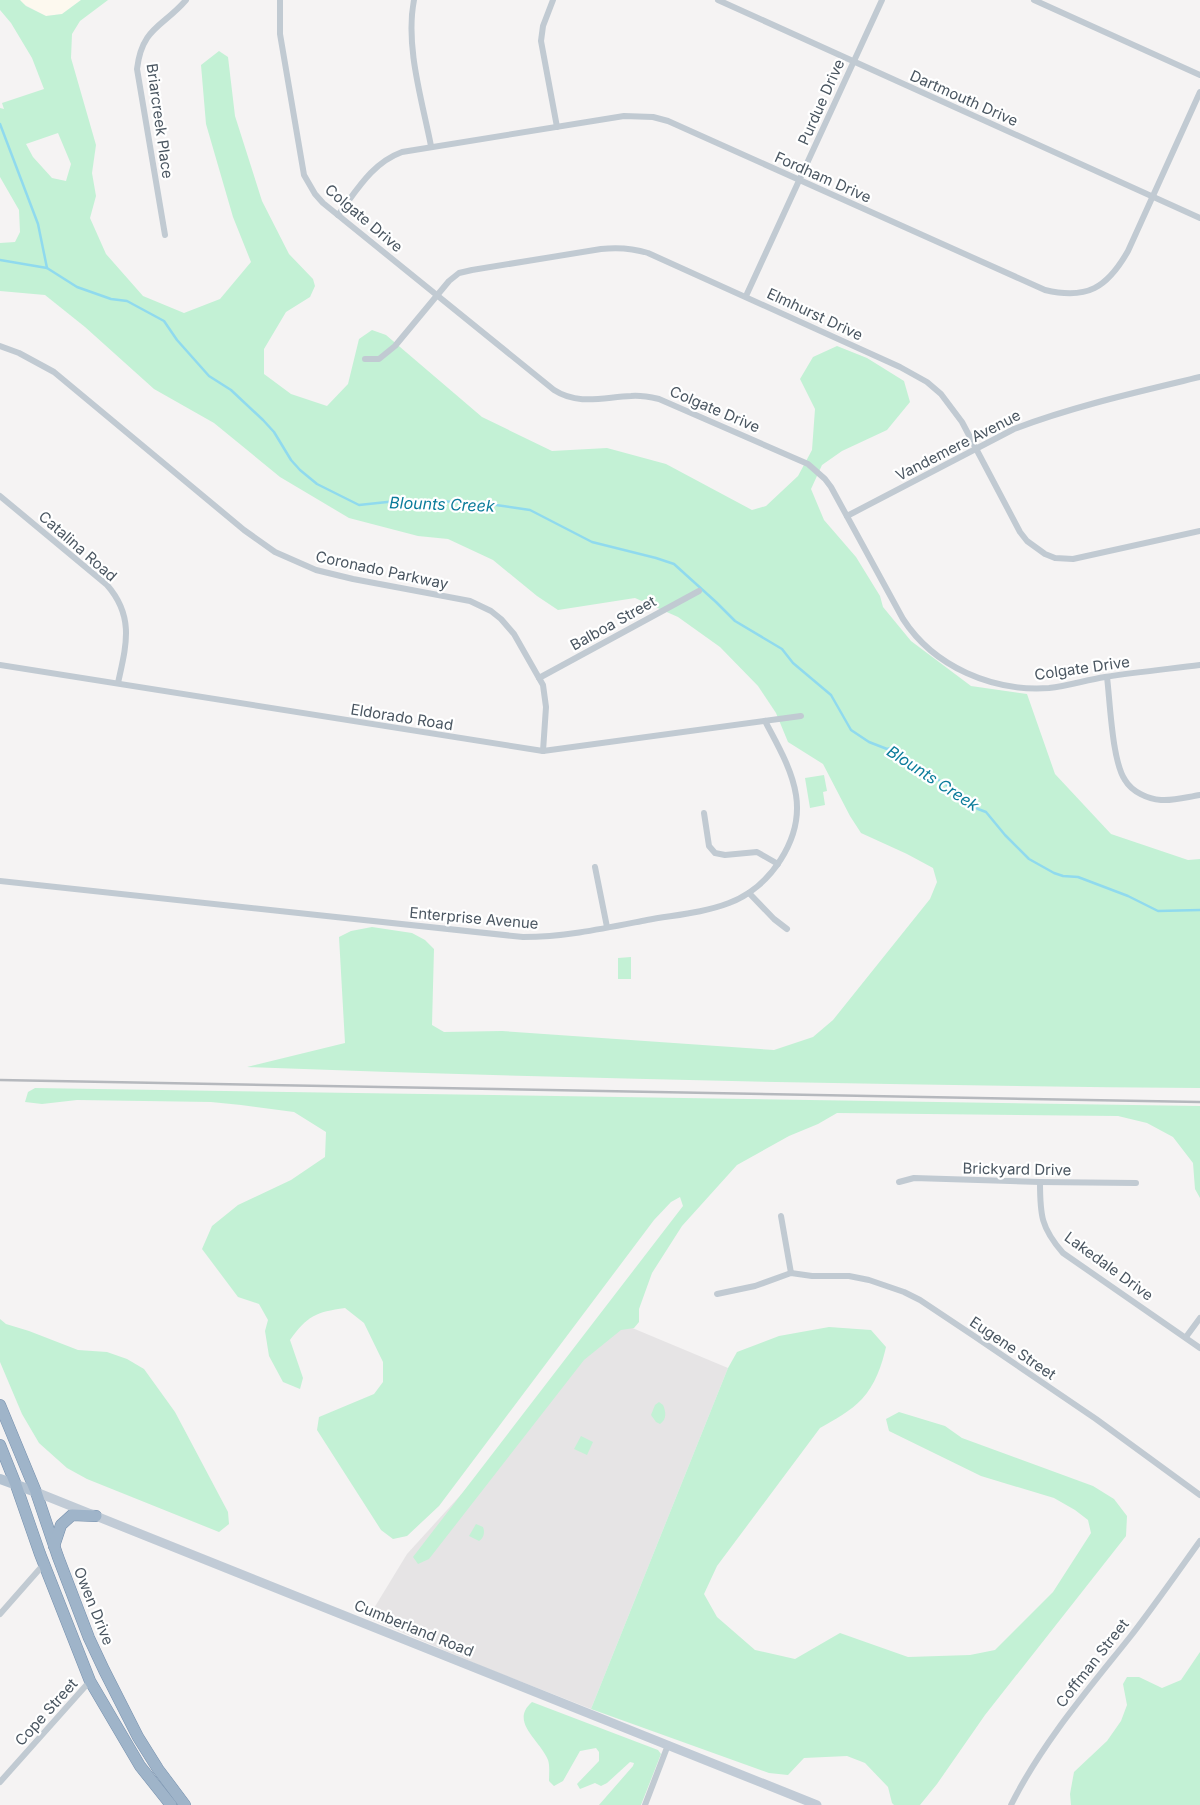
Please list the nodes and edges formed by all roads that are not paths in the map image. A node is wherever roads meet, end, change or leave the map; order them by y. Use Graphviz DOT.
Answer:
graph roads {
  1 [pos="186,0"];
  2 [pos="280,0"];
  3 [pos="414,0"];
  4 [pos="553,0"];
  5 [pos="718,0"];
  6 [pos="882,0"];
  7 [pos="1034,0"];
  8 [pos="853,62"];
  9 [pos="1200,75"];
  10 [pos="1200,92"];
  11 [pos="556,127"];
  12 [pos="431,146"];
  13 [pos="800,180"];
  14 [pos="1152,196"];
  15 [pos="338,215"];
  16 [pos="1200,218"];
  17 [pos="165,235"];
  18 [pos="436,295"];
  19 [pos="746,296"];
  20 [pos="0,346"];
  21 [pos="365,358"];
  22 [pos="1200,377"];
  23 [pos="976,449"];
  24 [pos="0,496"];
  25 [pos="847,516"];
  26 [pos="1200,531"];
  27 [pos="698,591"];
  28 [pos="0,665"];
  29 [pos="1200,665"];
  30 [pos="1107,677"];
  31 [pos="539,678"];
  32 [pos="118,683"];
  33 [pos="801,716"];
  34 [pos="765,721"];
  35 [pos="543,751"];
  36 [pos="1200,795"];
  37 [pos="704,814"];
  38 [pos="778,864"];
  39 [pos="595,867"];
  40 [pos="0,880"];
  41 [pos="749,893"];
  42 [pos="607,927"];
  43 [pos="787,929"];
  44 [pos="899,1182"];
  45 [pos="1040,1182"];
  46 [pos="1136,1183"];
  47 [pos="781,1216"];
  48 [pos="791,1273"];
  49 [pos="717,1294"];
  50 [pos="1200,1318"];
  51 [pos="1186,1337"];
  52 [pos="1200,1348"];
  53 [pos="0,1405"];
  54 [pos="0,1445"];
  55 [pos="0,1479"];
  56 [pos="16,1485"];
  57 [pos="36,1492"];
  58 [pos="1200,1495"];
  59 [pos="96,1516"];
  60 [pos="1200,1541"];
  61 [pos="54,1546"];
  62 [pos="44,1564"];
  63 [pos="0,1614"];
  64 [pos="90,1681"];
  65 [pos="668,1745"];
  66 [pos="0,1782"];
  67 [pos="170,1805"];
  68 [pos="185,1805"];
  69 [pos="645,1805"];
  70 [pos="817,1805"];
  71 [pos="1011,1805"];
  1 -- 17 [label="street, Briarcreek Place"];
  2 -- 15 [label="street, Colgate Drive"];
  3 -- 12 [label="street"];
  4 -- 11 [label="street"];
  5 -- 8 [label="street, Dartmouth Drive"];
  6 -- 8 [label="street, Purdue Drive"];
  7 -- 9 [label="street"];
  8 -- 13 [label="street, Purdue Drive"];
  8 -- 14 [label="street, Dartmouth Drive"];
  10 -- 14 [label="street, Fordham Drive"];
  11 -- 12 [label="street, Fordham Drive"];
  11 -- 13 [label="street, Fordham Drive"];
  12 -- 15 [label="street, Fordham Drive"];
  13 -- 14 [label="street, Fordham Drive"];
  13 -- 19 [label="street, Purdue Drive"];
  14 -- 16 [label="street, Dartmouth Drive"];
  15 -- 18 [label="street, Colgate Drive"];
  18 -- 19 [label="street, Elmhurst Drive"];
  18 -- 21 [label="street, Elmhurst Drive"];
  18 -- 25 [label="street, Colgate Drive"];
  19 -- 23 [label="street, Elmhurst Drive"];
  20 -- 31 [label="street, Coronado Parkway"];
  22 -- 23 [label="street, Vandemere Avenue"];
  23 -- 25 [label="street, Vandemere Avenue"];
  23 -- 26 [label="street, Elmhurst Drive"];
  24 -- 32 [label="street, Catalina Road"];
  25 -- 30 [label="street, Colgate Drive"];
  27 -- 31 [label="street, Balboa Street"];
  28 -- 32 [label="street, Eldorado Road"];
  29 -- 30 [label="street, Colgate Drive"];
  30 -- 36 [label="street"];
  31 -- 35 [label="street, Coronado Parkway"];
  32 -- 35 [label="street, Eldorado Road"];
  33 -- 34 [label="street, Eldorado Road"];
  34 -- 35 [label="street, Eldorado Road"];
  34 -- 38 [label="street, Enterprise Avenue"];
  37 -- 38 [label="street"];
  38 -- 41 [label="street, Enterprise Avenue"];
  39 -- 42 [label="street"];
  40 -- 42 [label="street, Enterprise Avenue"];
  41 -- 42 [label="street, Enterprise Avenue"];
  41 -- 43 [label="street"];
  44 -- 45 [label="street, Brickyard Drive"];
  45 -- 46 [label="street, Brickyard Drive"];
  45 -- 51 [label="street, Lakedale Drive"];
  47 -- 48 [label="street"];
  48 -- 49 [label="street"];
  48 -- 58 [label="street, Eugene Street"];
  50 -- 51 [label="street"];
  51 -- 52 [label="street, Lakedale Drive"];
  53 -- 57 [label="highway, Owen Drive"];
  54 -- 56 [label="highway, Owen Drive"];
  55 -- 56 [label="main road, Cumberland Road"];
  56 -- 57 [label="main road, Cumberland Road"];
  56 -- 62 [label="highway, Owen Drive"];
  57 -- 59 [label="main road, Cumberland Road"];
  57 -- 61 [label="highway, Owen Drive"];
  59 -- 61 [label="highway"];
  59 -- 65 [label="main road, Cumberland Road"];
  60 -- 71 [label="street, Coffman Street"];
  61 -- 68 [label="highway, Owen Drive"];
  62 -- 63 [label="street"];
  62 -- 64 [label="highway, Owen Drive"];
  64 -- 66 [label="street, Cope Street"];
  64 -- 67 [label="highway, Owen Drive"];
  65 -- 69 [label="street"];
  65 -- 70 [label="main road, Cumberland Road"];
}
